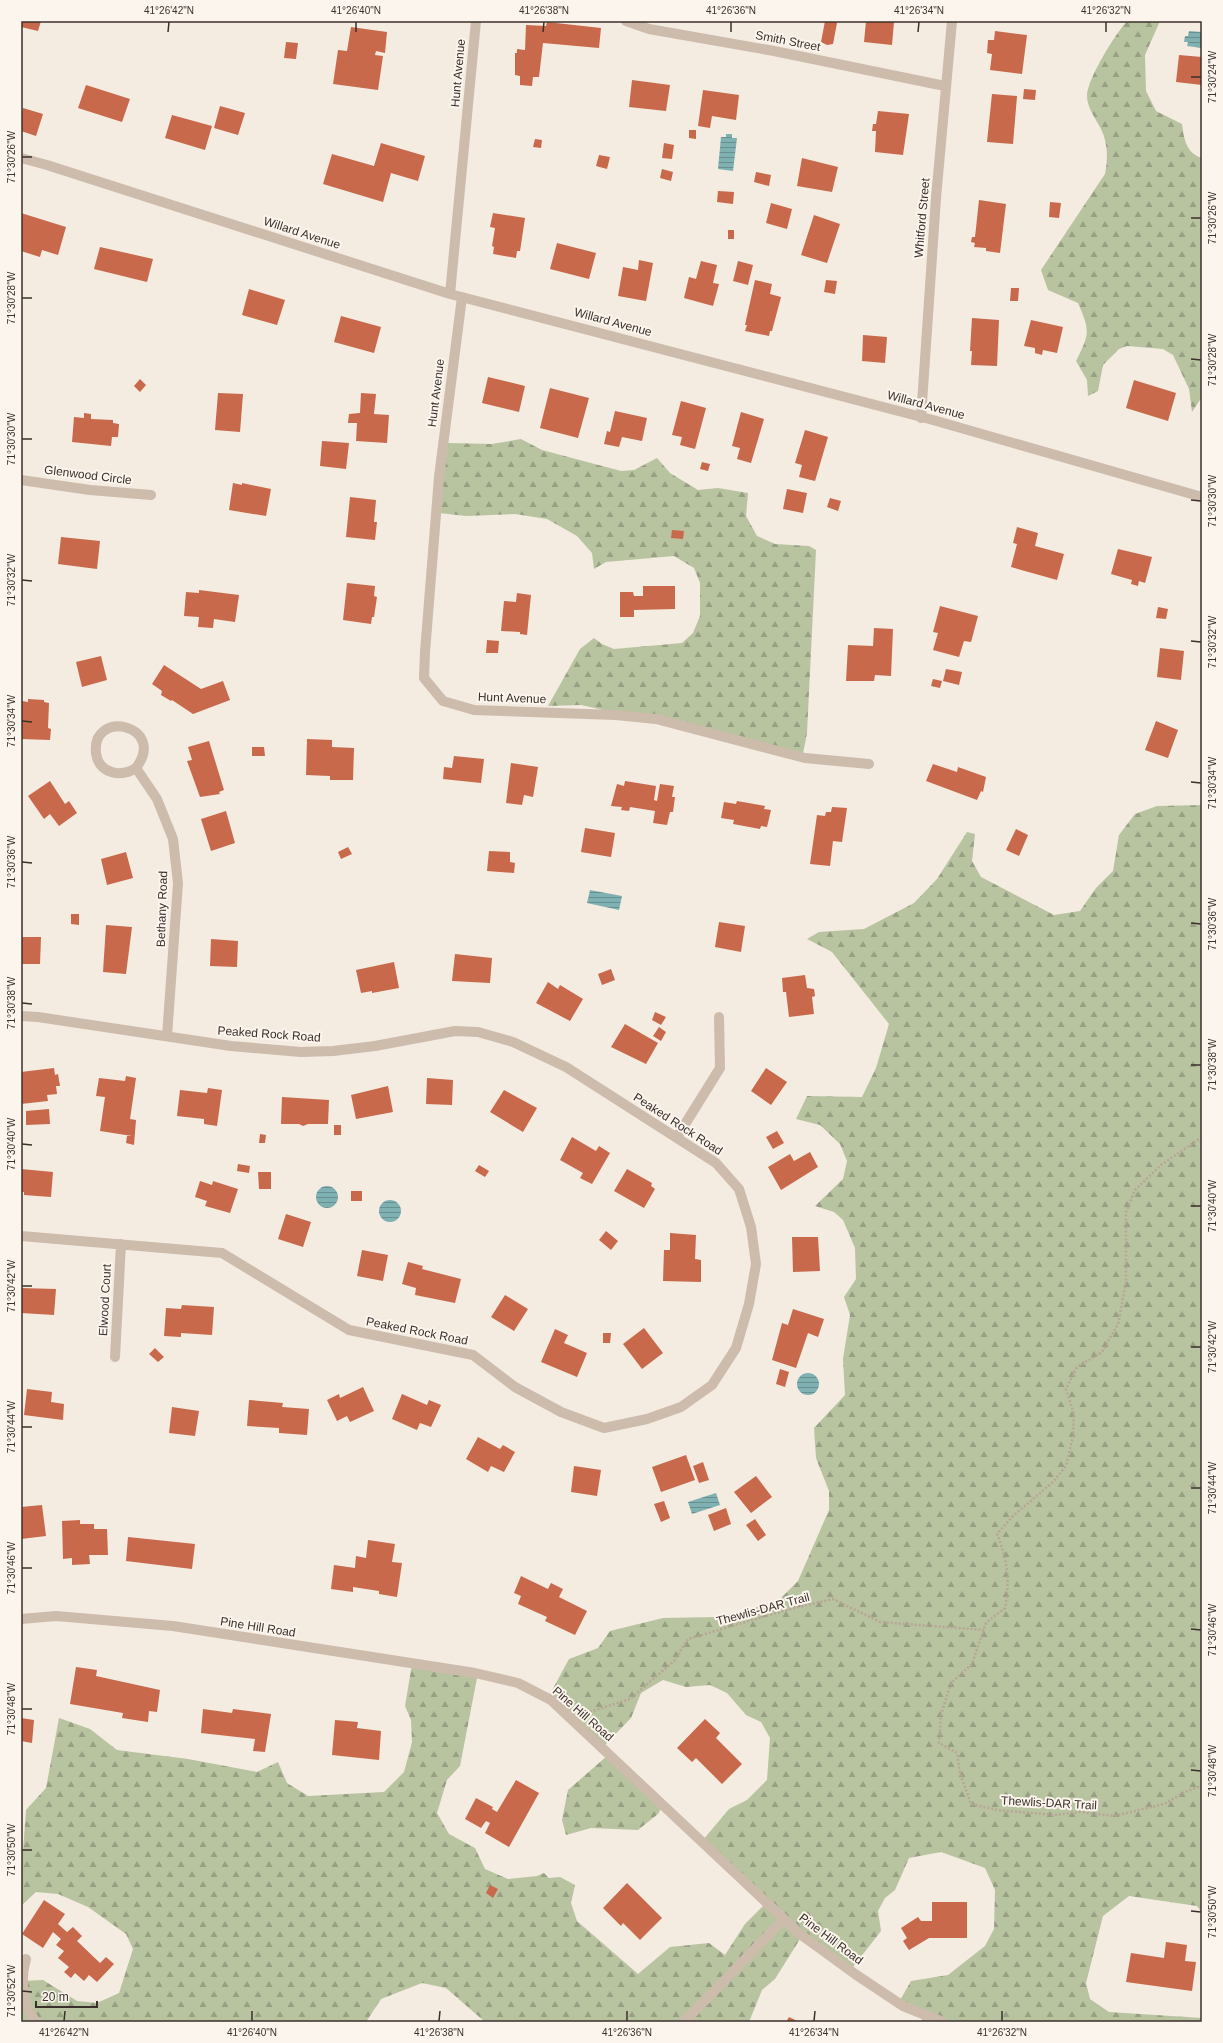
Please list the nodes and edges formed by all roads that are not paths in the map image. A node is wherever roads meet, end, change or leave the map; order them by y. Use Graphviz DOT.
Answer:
graph roads {
  1 [pos="476,21"];
  2 [pos="626,21"];
  3 [pos="952,21"];
  4 [pos="945,86"];
  5 [pos="21,158"];
  6 [pos="450,294"];
  7 [pos="462,297"];
  8 [pos="921,418"];
  9 [pos="21,480"];
  10 [pos="151,495"];
  11 [pos="1202,497"];
  12 [pos="869,764"];
  13 [pos="136,768"];
  14 [pos="21,1016"];
  15 [pos="719,1017"];
  16 [pos="167,1036"];
  17 [pos="677,1137"];
  18 [pos="21,1236"];
  19 [pos="121,1244"];
  20 [pos="115,1357"];
  21 [pos="21,1619"];
  22 [pos="784,1919"];
  23 [pos="26,1959"];
  24 [pos="36,2022"];
  25 [pos="684,2022"];
  26 [pos="943,2022"];
  1 -- 6 [label="street, Hunt Avenue"];
  2 -- 4 [label="street, Smith Street"];
  3 -- 4 [label="street, Whitford Street"];
  4 -- 8 [label="street, Whitford Street"];
  5 -- 6 [label="street, Willard Avenue"];
  6 -- 7 [label="street, Willard Avenue"];
  7 -- 8 [label="street, Willard Avenue"];
  7 -- 12 [label="street, Hunt Avenue"];
  8 -- 11 [label="street, Willard Avenue"];
  9 -- 10 [label="street, Glenwood Circle"];
  13 -- 13 [label="street"];
  13 -- 16 [label="street, Bethany Road"];
  14 -- 16 [label="street, Peaked Rock Road"];
  15 -- 17 [label="street"];
  16 -- 17 [label="street, Peaked Rock Road"];
  17 -- 19 [label="street, Peaked Rock Road"];
  18 -- 19 [label="street, Peaked Rock Road"];
  19 -- 20 [label="street, Elwood Court"];
  21 -- 22 [label="street, Pine Hill Road"];
  22 -- 25 [label="street"];
  22 -- 26 [label="street, Pine Hill Road"];
  23 -- 24 [label="street"];
}
